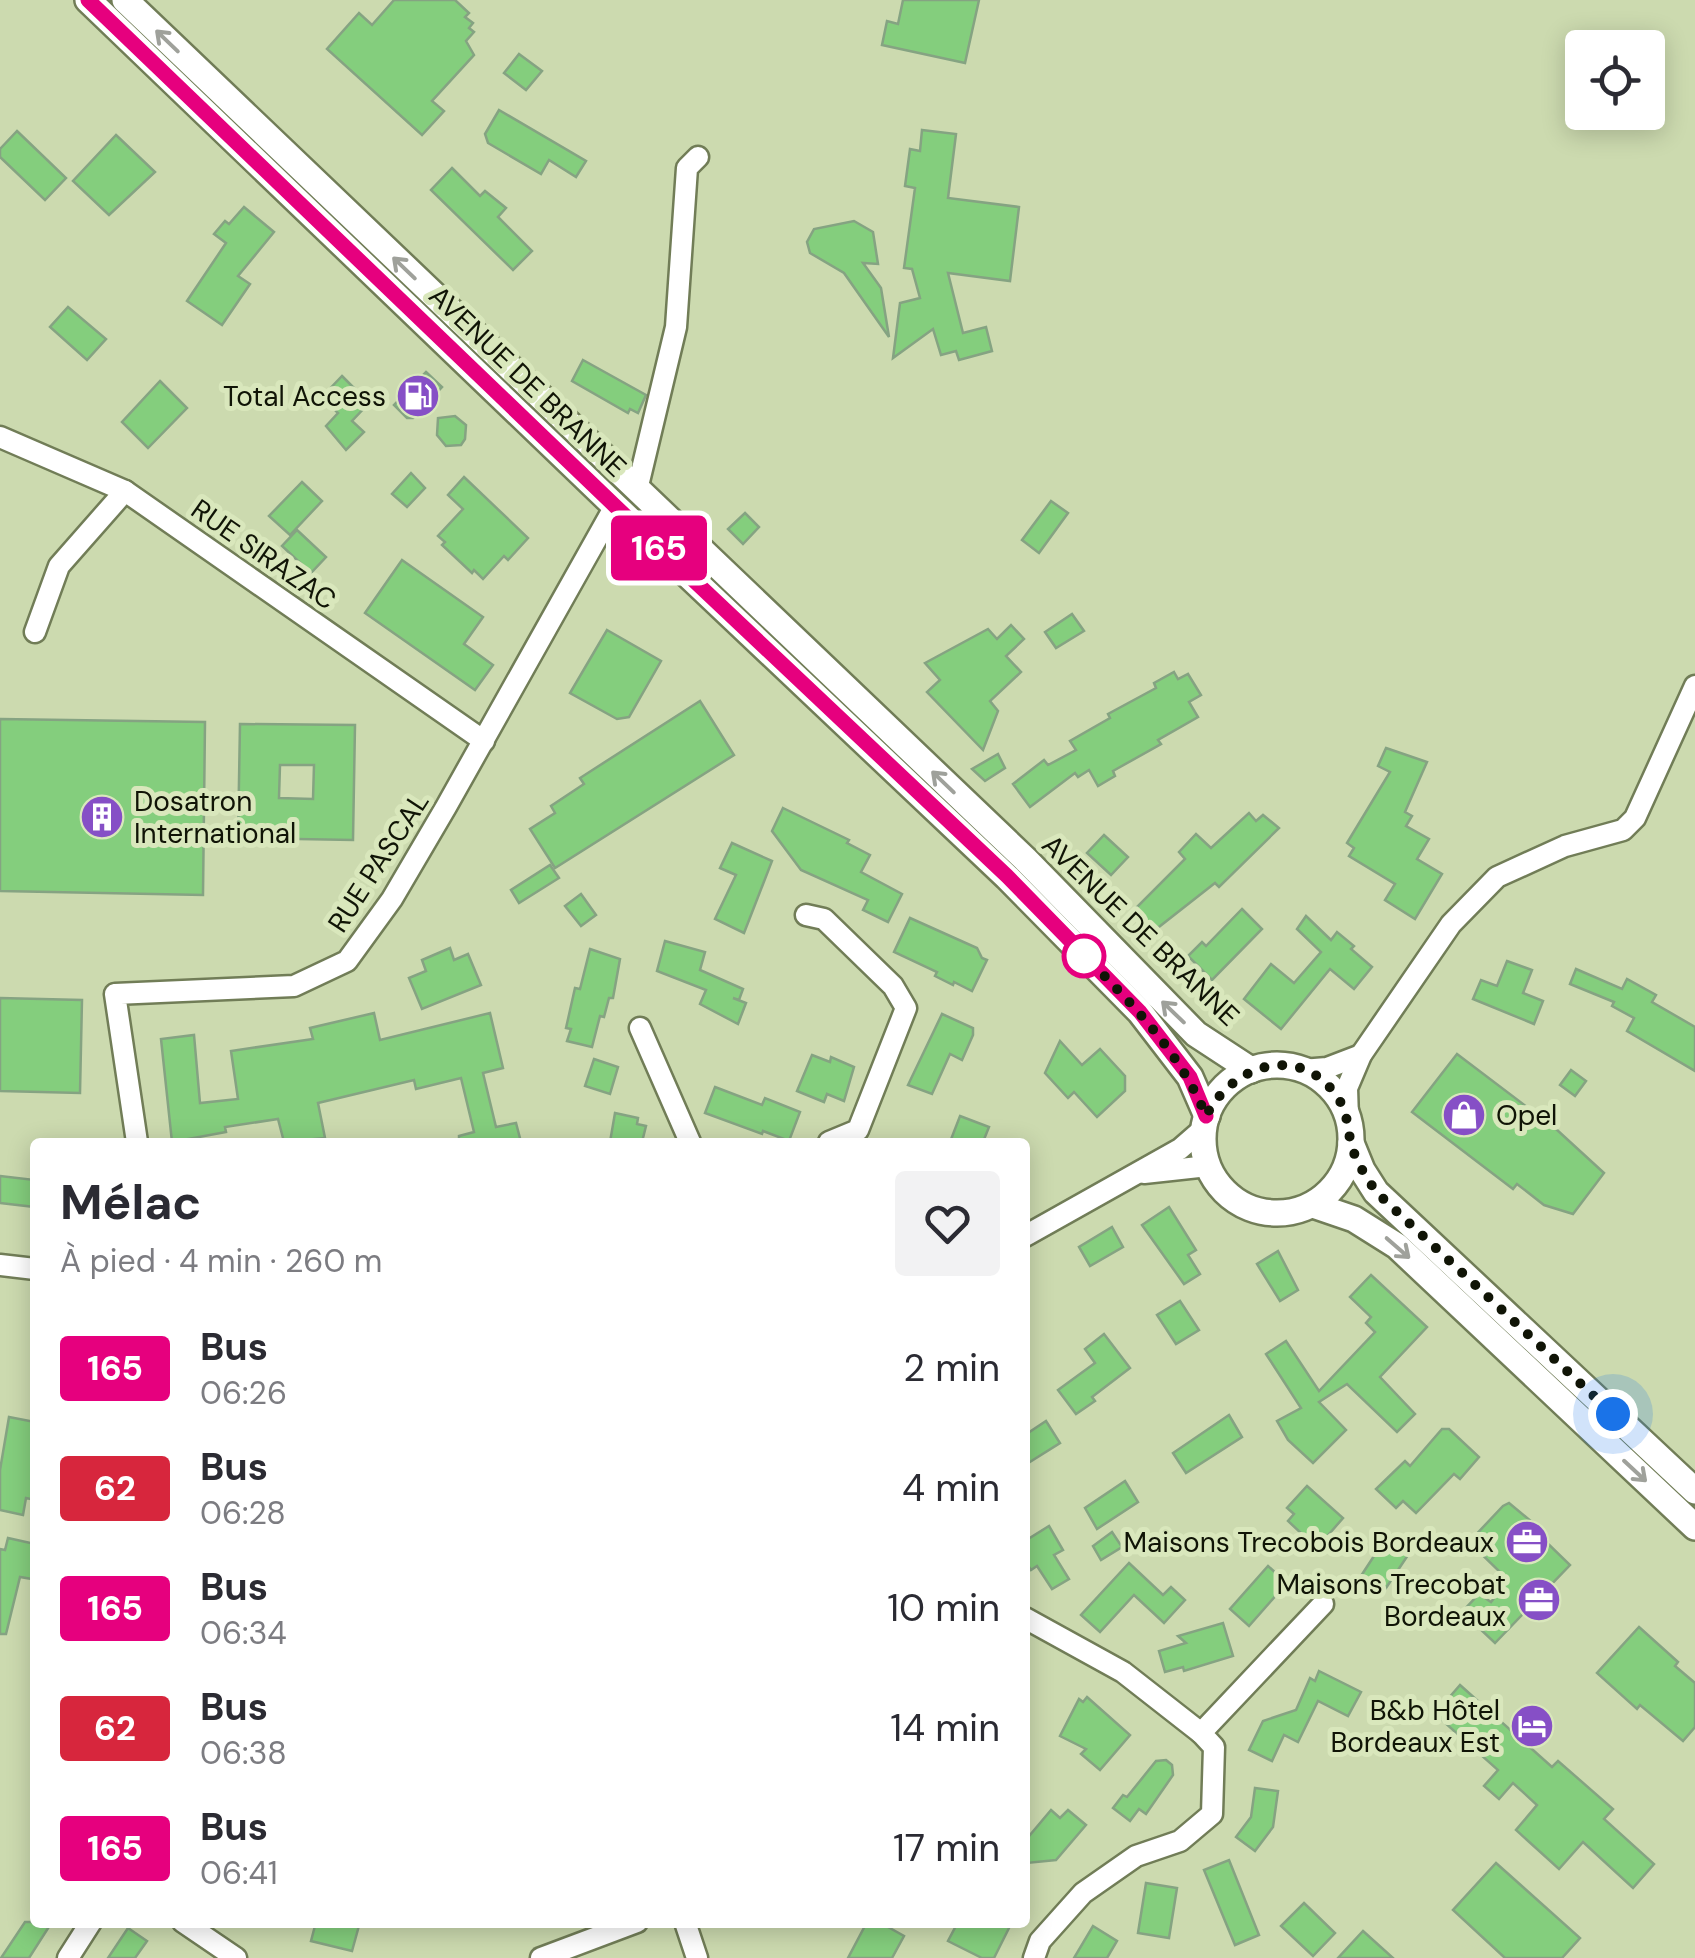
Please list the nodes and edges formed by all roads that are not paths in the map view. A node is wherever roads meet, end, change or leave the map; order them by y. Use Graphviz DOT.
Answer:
graph roads {
  1 [pos="88,0"];
  2 [pos="125,0"];
  3 [pos="698,157"];
  4 [pos="0,438"];
  5 [pos="125,490"];
  6 [pos="637,490"];
  7 [pos="615,506"];
  8 [pos="36,632"];
  9 [pos="1695,686"];
  10 [pos="484,740"];
  11 [pos="806,915"];
  12 [pos="640,1028"];
  13 [pos="1361,1054"];
  14 [pos="1250,1070"];
  15 [pos="1302,1070"];
  16 [pos="1205,1123"];
  17 [pos="1350,1131"];
  18 [pos="135,1138"];
  19 [pos="688,1138"];
  20 [pos="839,1138"];
  21 [pos="1208,1166"];
  22 [pos="1136,1174"];
  23 [pos="1313,1204"];
  24 [pos="1030,1233"];
  25 [pos="0,1265"];
  26 [pos="30,1268"];
  27 [pos="1695,1491"];
  28 [pos="1695,1528"];
  29 [pos="1323,1604"];
  30 [pos="1030,1621"];
  31 [pos="1201,1734"];
  32 [pos="88,1928"];
  33 [pos="191,1928"];
  34 [pos="620,1928"];
  35 [pos="687,1928"];
  36 [pos="68,1958"];
  37 [pos="236,1958"];
  38 [pos="541,1958"];
  39 [pos="697,1958"];
  40 [pos="1034,1958"];
  1 -- 7 [label="main road, AVENUE DE BRANNE"];
  6 -- 2 [label="main road, AVENUE DE BRANNE, one-way"];
  3 -- 6 [label="street"];
  4 -- 5 [label="street, RUE SIRAZAC"];
  5 -- 8 [label="street"];
  5 -- 10 [label="street, RUE SIRAZAC"];
  14 -- 6 [label="main road, AVENUE DE BRANNE, one-way"];
  7 -- 10 [label="street, RUE PASCAL"];
  7 -- 16 [label="main road, AVENUE DE BRANNE"];
  9 -- 13 [label="street"];
  10 -- 18 [label="street, RUE PASCAL"];
  11 -- 20 [label="street"];
  12 -- 19 [label="street"];
  13 -- 15 [label="street"];
  13 -- 17 [label="street"];
  14 -- 15 [label="main road"];
  14 -- 16 [label="main road"];
  15 -- 17 [label="main road"];
  16 -- 21 [label="main road"];
  16 -- 22 [label="street"];
  17 -- 23 [label="main road"];
  17 -- 27 [label="main road"];
  21 -- 22 [label="street"];
  21 -- 23 [label="main road"];
  22 -- 24 [label="street"];
  23 -- 28 [label="main road, one-way"];
  25 -- 26 [label="street"];
  29 -- 31 [label="street"];
  30 -- 31 [label="street"];
  31 -- 40 [label="street"];
  32 -- 36 [label="street"];
  33 -- 37 [label="street"];
  34 -- 38 [label="street"];
  35 -- 39 [label="street"];
}
